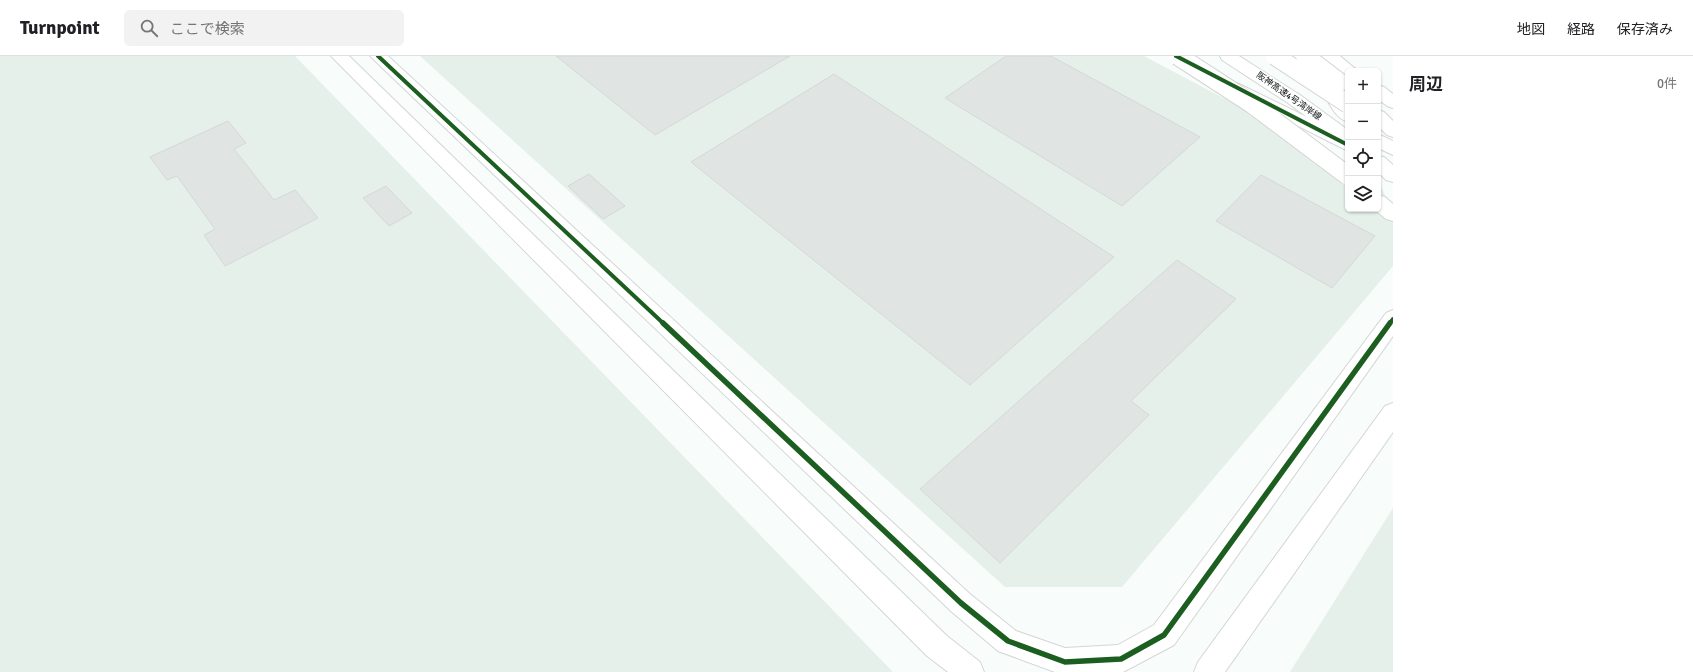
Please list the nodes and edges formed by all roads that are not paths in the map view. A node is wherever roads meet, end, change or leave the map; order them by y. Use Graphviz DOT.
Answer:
graph roads {
  1 [pos="339,56"];
  2 [pos="378,56"];
  3 [pos="1177,56"];
  4 [pos="1228,56"];
  5 [pos="1238,56"];
  6 [pos="1275,56"];
  7 [pos="1284,56"];
  8 [pos="1305,56"];
  9 [pos="1316,56"];
  10 [pos="1329,56"];
  11 [pos="1346,68"];
  12 [pos="1345,88"];
  13 [pos="1381,93"];
  14 [pos="1345,96"];
  15 [pos="1345,102"];
  16 [pos="1393,102"];
  17 [pos="1345,112"];
  18 [pos="1381,119"];
  19 [pos="1381,122"];
  20 [pos="1345,129"];
  21 [pos="1381,129"];
  22 [pos="1393,131"];
  23 [pos="1345,137"];
  24 [pos="1393,138"];
  25 [pos="1381,142"];
  26 [pos="1345,143"];
  27 [pos="1393,149"];
  28 [pos="1381,158"];
  29 [pos="1381,163"];
  30 [pos="1381,165"];
  31 [pos="1393,169"];
  32 [pos="1345,174"];
  33 [pos="1393,175"];
  34 [pos="1381,204"];
  35 [pos="1393,214"];
  36 [pos="1393,319"];
  37 [pos="1393,413"];
  38 [pos="970,672"];
  39 [pos="1208,672"];
  1 -- 38 [label="main road"];
  2 -- 36 [label="main road"];
  3 -- 26 [label="main road"];
  3 -- 32 [label="main road, bridge"];
  4 -- 23 [label="main road, 阪神高速4号湾岸線"];
  5 -- 20 [label="main road"];
  6 -- 15 [label="main road, bridge"];
  7 -- 14 [label="main road"];
  8 -- 12 [label="main road, bridge"];
  9 -- 17 [label="main road"];
  10 -- 11 [label="main road"];
  13 -- 16 [label="main road"];
  18 -- 22 [label="main road"];
  19 -- 22 [label="main road"];
  21 -- 24 [label="main road"];
  25 -- 27 [label="main road"];
  28 -- 31 [label="main road"];
  29 -- 31 [label="main road"];
  30 -- 33 [label="main road"];
  34 -- 35 [label="main road"];
  37 -- 39 [label="main road"];
}
